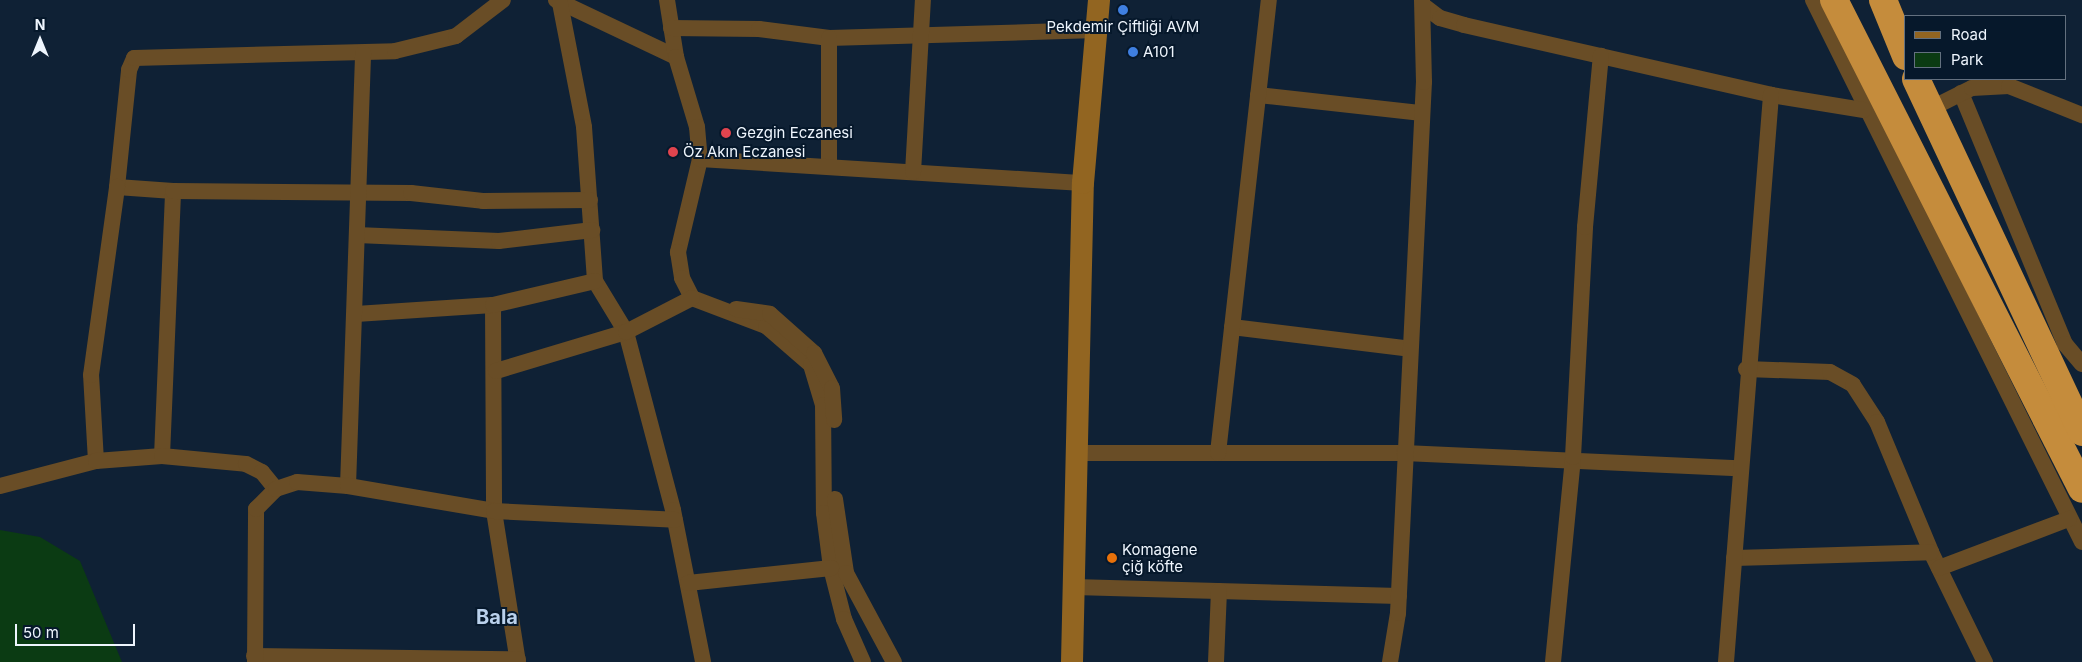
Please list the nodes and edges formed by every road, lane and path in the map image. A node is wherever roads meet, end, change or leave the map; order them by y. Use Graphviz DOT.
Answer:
graph roads {
  1 [pos="503,0"];
  2 [pos="667,0"];
  3 [pos="923,0"];
  4 [pos="1099,0"];
  5 [pos="1269,0"];
  6 [pos="1813,0"];
  7 [pos="1834,0"];
  8 [pos="1883,0"];
  9 [pos="558,2"];
  10 [pos="1423,3"];
  11 [pos="671,28"];
  12 [pos="1097,30"];
  13 [pos="922,36"];
  14 [pos="829,38"];
  15 [pos="1904,51"];
  16 [pos="362,53"];
  17 [pos="1601,56"];
  18 [pos="676,57"];
  19 [pos="1916,80"];
  20 [pos="1961,93"];
  21 [pos="1258,95"];
  22 [pos="1771,95"];
  23 [pos="1930,108"];
  24 [pos="1864,110"];
  25 [pos="1422,112"];
  26 [pos="2082,115"];
  27 [pos="700,159"];
  28 [pos="829,167"];
  29 [pos="913,172"];
  30 [pos="1082,183"];
  31 [pos="117,187"];
  32 [pos="173,191"];
  33 [pos="357,196"];
  34 [pos="590,200"];
  35 [pos="592,230"];
  36 [pos="357,235"];
  37 [pos="595,281"];
  38 [pos="692,298"];
  39 [pos="493,305"];
  40 [pos="721,311"];
  41 [pos="356,314"];
  42 [pos="1232,327"];
  43 [pos="626,332"];
  44 [pos="1410,349"];
  45 [pos="2082,364"];
  46 [pos="1746,369"];
  47 [pos="496,371"];
  48 [pos="2082,432"];
  49 [pos="1076,453"];
  50 [pos="1218,453"];
  51 [pos="1404,453"];
  52 [pos="162,456"];
  53 [pos="1573,458"];
  54 [pos="96,462"];
  55 [pos="1738,468"];
  56 [pos="0,486"];
  57 [pos="348,486"];
  58 [pos="276,489"];
  59 [pos="2082,489"];
  60 [pos="494,511"];
  61 [pos="2069,519"];
  62 [pos="675,520"];
  63 [pos="2082,542"];
  64 [pos="1931,552"];
  65 [pos="1734,558"];
  66 [pos="831,568"];
  67 [pos="1939,568"];
  68 [pos="688,584"];
  69 [pos="1074,588"];
  70 [pos="1220,592"];
  71 [pos="1399,596"];
  72 [pos="254,659"];
  73 [pos="518,660"];
  74 [pos="703,662"];
  75 [pos="863,662"];
  76 [pos="894,662"];
  77 [pos="1072,662"];
  78 [pos="1216,662"];
  79 [pos="1390,662"];
  80 [pos="1552,662"];
  81 [pos="1726,662"];
  82 [pos="1985,662"];
  1 -- 16 [label="street"];
  2 -- 11 [label="street"];
  3 -- 13 [label="street"];
  4 -- 12 [label="street"];
  5 -- 21 [label="street"];
  6 -- 24 [label="street"];
  7 -- 59 [label="highway"];
  8 -- 15 [label="highway"];
  9 -- 18 [label="street"];
  9 -- 34 [label="street"];
  10 -- 17 [label="street"];
  10 -- 25 [label="street"];
  11 -- 14 [label="street"];
  11 -- 18 [label="street"];
  12 -- 13 [label="street"];
  12 -- 30 [label="street"];
  13 -- 14 [label="street"];
  13 -- 29 [label="street"];
  14 -- 28 [label="street"];
  16 -- 31 [label="street"];
  16 -- 33 [label="street"];
  17 -- 22 [label="street"];
  17 -- 53 [label="street"];
  18 -- 27 [label="street"];
  19 -- 23 [label="highway"];
  20 -- 23 [label="street"];
  20 -- 26 [label="street"];
  20 -- 45 [label="street"];
  21 -- 25 [label="street"];
  21 -- 42 [label="street"];
  22 -- 24 [label="street"];
  22 -- 46 [label="street"];
  23 -- 48 [label="highway"];
  24 -- 61 [label="street"];
  25 -- 44 [label="street"];
  27 -- 28 [label="street"];
  27 -- 38 [label="street"];
  28 -- 29 [label="street"];
  29 -- 30 [label="street"];
  30 -- 49 [label="street"];
  31 -- 32 [label="street"];
  31 -- 54 [label="street"];
  32 -- 33 [label="street"];
  32 -- 52 [label="street"];
  33 -- 34 [label="street"];
  33 -- 36 [label="street"];
  34 -- 35 [label="street"];
  35 -- 36 [label="street"];
  35 -- 37 [label="street"];
  36 -- 41 [label="street"];
  37 -- 39 [label="street"];
  37 -- 43 [label="street"];
  38 -- 40 [label="street"];
  38 -- 43 [label="street"];
  39 -- 41 [label="street"];
  39 -- 47 [label="street"];
  40 -- 66 [label="street"];
  40 -- 76 [label="street"];
  41 -- 57 [label="street"];
  42 -- 44 [label="street"];
  42 -- 50 [label="street"];
  43 -- 47 [label="street"];
  43 -- 62 [label="street"];
  44 -- 51 [label="street"];
  46 -- 55 [label="street"];
  46 -- 64 [label="street"];
  47 -- 60 [label="street"];
  49 -- 50 [label="street"];
  49 -- 69 [label="street"];
  50 -- 51 [label="street"];
  51 -- 53 [label="street"];
  51 -- 71 [label="street"];
  52 -- 54 [label="street"];
  52 -- 58 [label="street"];
  53 -- 55 [label="street"];
  53 -- 80 [label="street"];
  54 -- 56 [label="street"];
  55 -- 65 [label="street"];
  57 -- 58 [label="street"];
  57 -- 60 [label="street"];
  58 -- 72 [label="street"];
  60 -- 62 [label="street"];
  60 -- 73 [label="street"];
  61 -- 63 [label="street"];
  61 -- 67 [label="street"];
  62 -- 68 [label="street"];
  64 -- 65 [label="street"];
  64 -- 67 [label="street"];
  65 -- 81 [label="street"];
  66 -- 68 [label="street"];
  66 -- 75 [label="street"];
  67 -- 82 [label="street"];
  68 -- 74 [label="street"];
  69 -- 70 [label="street"];
  69 -- 77 [label="street"];
  70 -- 71 [label="street"];
  70 -- 78 [label="street"];
  71 -- 79 [label="street"];
  72 -- 73 [label="street"];
}
